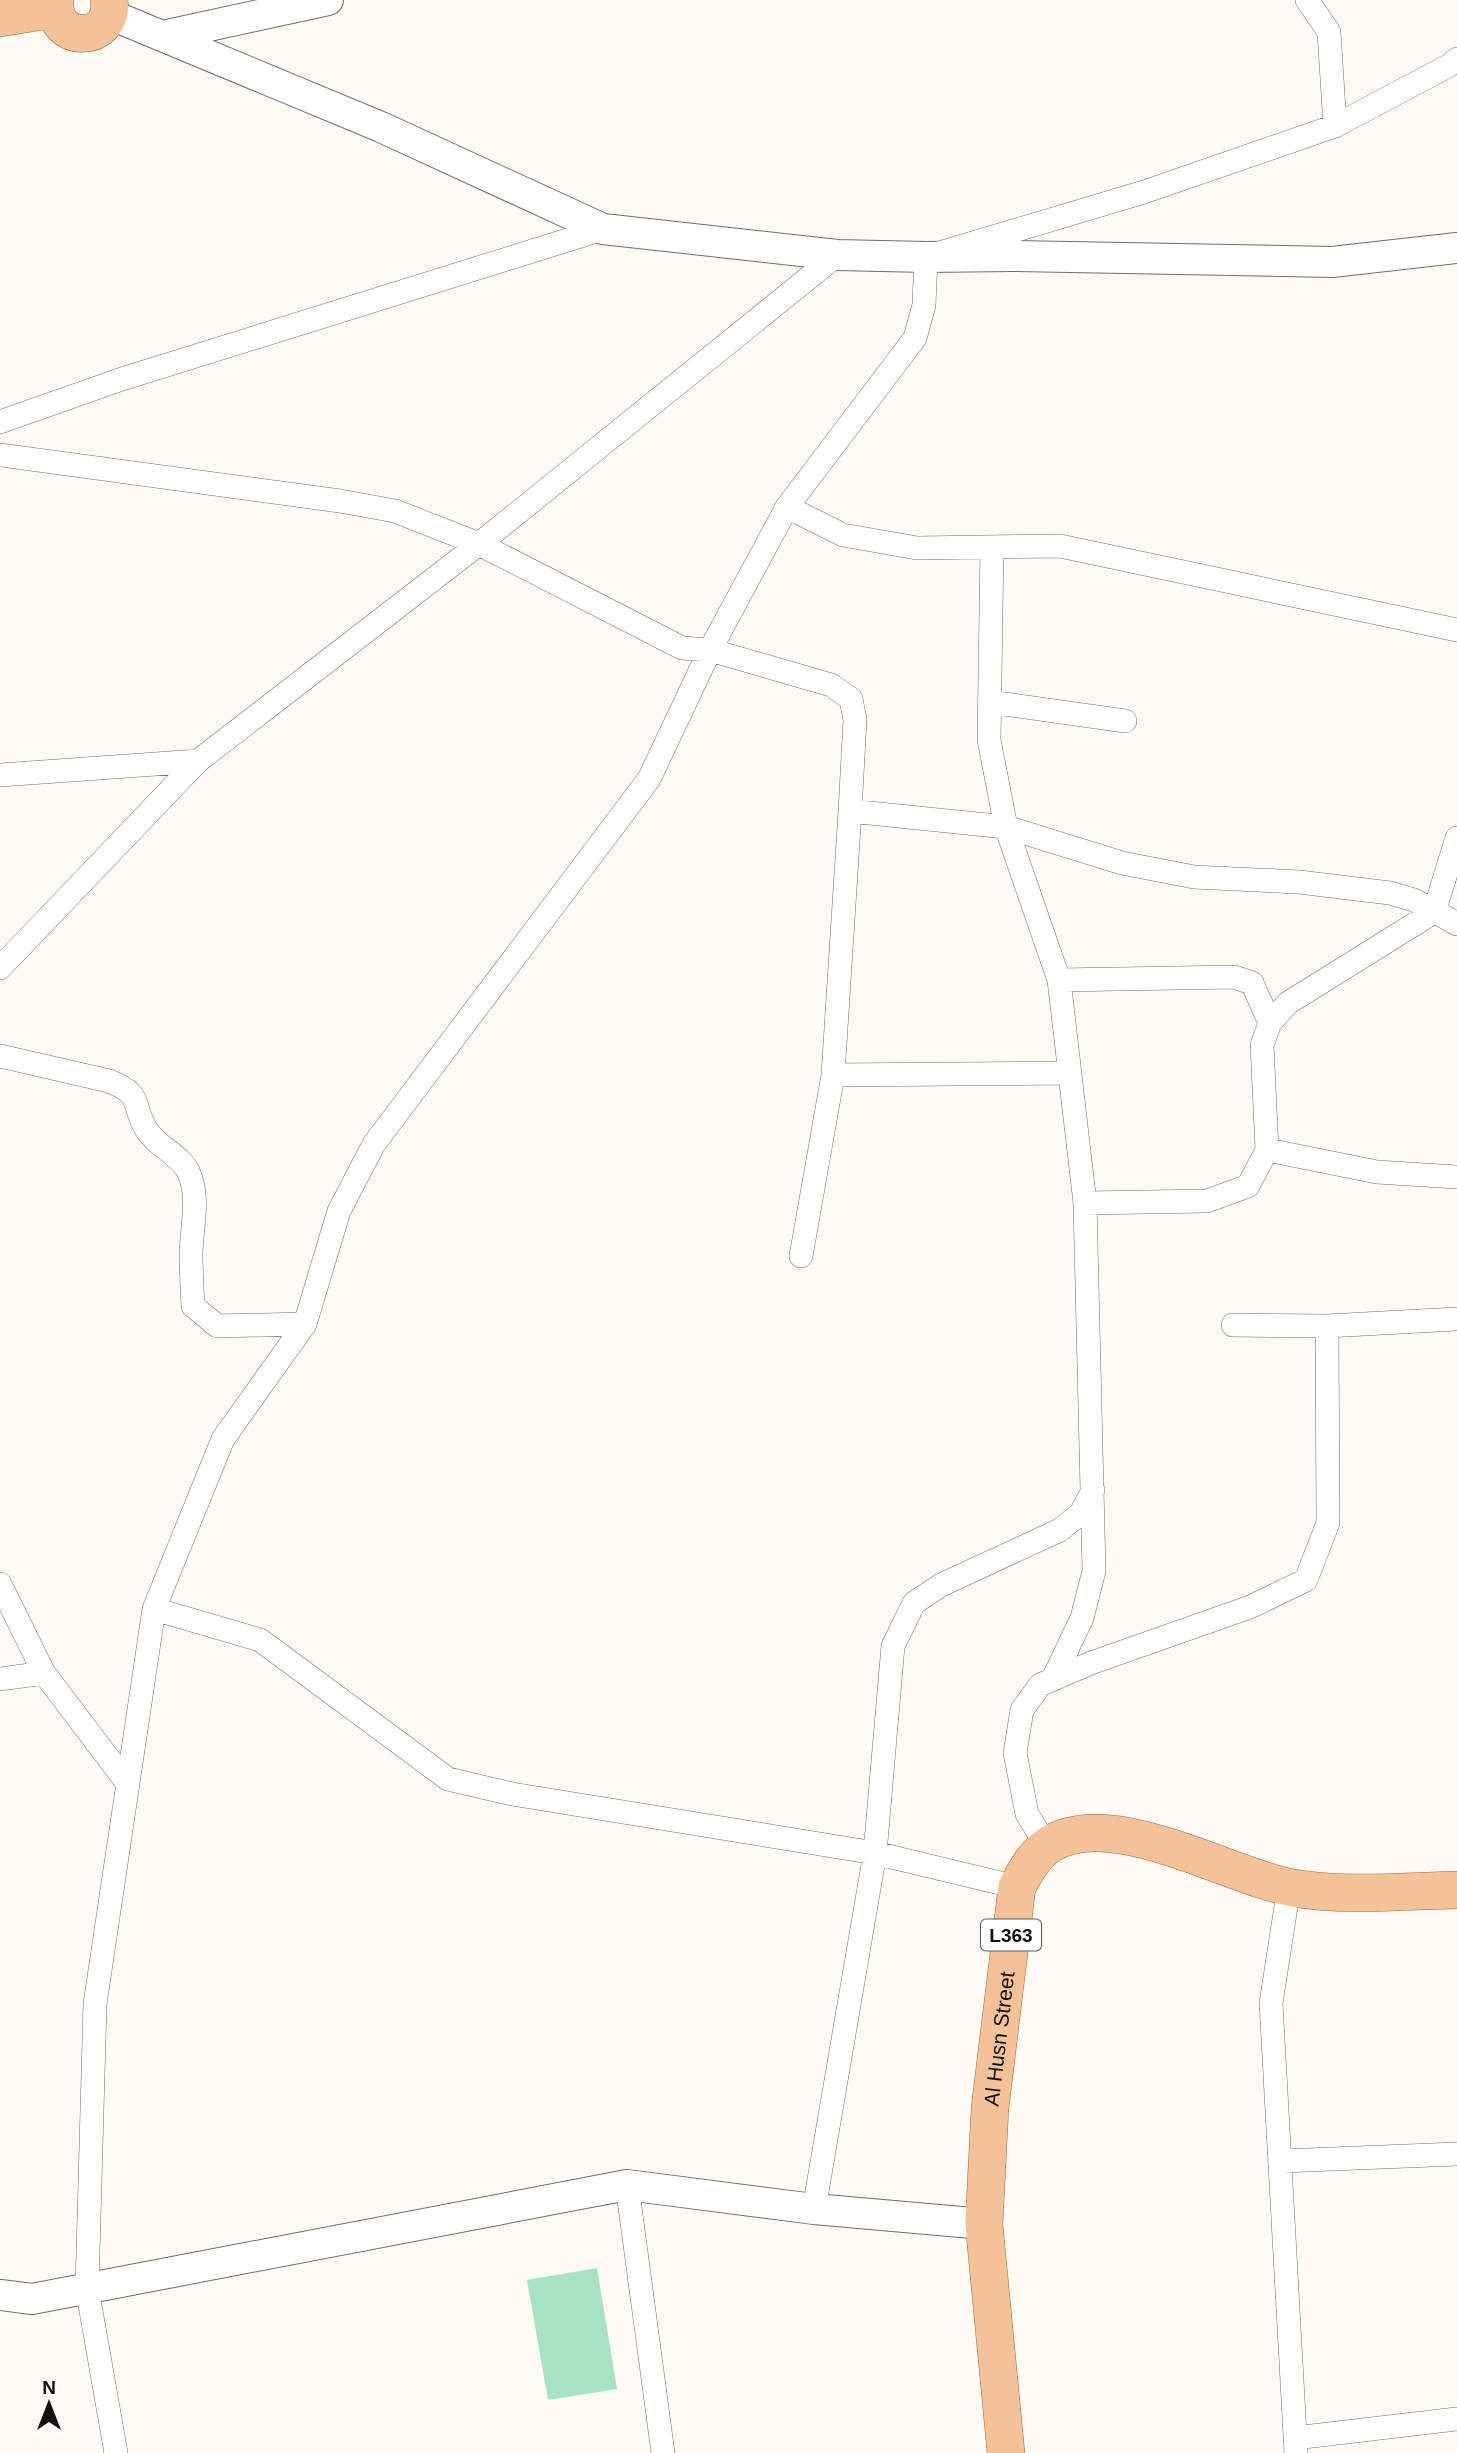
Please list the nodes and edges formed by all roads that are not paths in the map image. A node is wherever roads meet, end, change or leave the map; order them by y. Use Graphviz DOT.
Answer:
graph roads {
  1 [pos="328,0"];
  2 [pos="1307,0"];
  3 [pos="55,5"];
  4 [pos="109,7"];
  5 [pos="0,18"];
  6 [pos="163,36"];
  7 [pos="1457,58"];
  8 [pos="1335,126"];
  9 [pos="603,229"];
  10 [pos="1457,248"];
  11 [pos="837,255"];
  12 [pos="926,257"];
  13 [pos="0,422"];
  14 [pos="0,455"];
  15 [pos="787,507"];
  16 [pos="479,544"];
  17 [pos="992,547"];
  18 [pos="1457,630"];
  19 [pos="710,650"];
  20 [pos="990,702"];
  21 [pos="1125,721"];
  22 [pos="198,761"];
  23 [pos="0,775"];
  24 [pos="850,811"];
  25 [pos="1006,827"];
  26 [pos="1457,838"];
  27 [pos="1434,912"];
  28 [pos="1457,924"];
  29 [pos="0,968"];
  30 [pos="1059,980"];
  31 [pos="1270,1023"];
  32 [pos="0,1056"];
  33 [pos="1070,1073"];
  34 [pos="832,1075"];
  35 [pos="1267,1150"];
  36 [pos="1457,1177"];
  37 [pos="1085,1203"];
  38 [pos="801,1256"];
  39 [pos="1457,1319"];
  40 [pos="305,1324"];
  41 [pos="1233,1325"];
  42 [pos="1327,1326"];
  43 [pos="1093,1489"];
  44 [pos="2,1590"];
  45 [pos="154,1609"];
  46 [pos="44,1673"];
  47 [pos="0,1679"];
  48 [pos="1053,1679"];
  49 [pos="128,1784"];
  50 [pos="1047,1846"];
  51 [pos="875,1853"];
  52 [pos="1017,1887"];
  53 [pos="1289,1887"];
  54 [pos="1457,1890"];
  55 [pos="1457,2154"];
  56 [pos="1282,2161"];
  57 [pos="627,2185"];
  58 [pos="814,2209"];
  59 [pos="984,2224"];
  60 [pos="87,2288"];
  61 [pos="0,2295"];
  62 [pos="1457,2418"];
  63 [pos="1296,2445"];
  64 [pos="116,2453"];
  65 [pos="663,2453"];
  66 [pos="1006,2453"];
  1 -- 6 [label="street"];
  2 -- 8 [label="street"];
  3 -- 4 [label="main road"];
  3 -- 5 [label="main road"];
  4 -- 6 [label="street"];
  6 -- 9 [label="street"];
  7 -- 8 [label="street"];
  8 -- 12 [label="street"];
  9 -- 11 [label="street"];
  9 -- 13 [label="street"];
  10 -- 12 [label="street"];
  11 -- 12 [label="street"];
  11 -- 16 [label="street"];
  12 -- 15 [label="street"];
  14 -- 16 [label="street"];
  15 -- 17 [label="street"];
  15 -- 19 [label="street"];
  16 -- 19 [label="street"];
  16 -- 22 [label="street"];
  17 -- 18 [label="street"];
  17 -- 20 [label="street"];
  19 -- 24 [label="street"];
  19 -- 40 [label="street"];
  20 -- 21 [label="street"];
  20 -- 25 [label="street"];
  22 -- 23 [label="street"];
  22 -- 29 [label="street"];
  24 -- 25 [label="street"];
  24 -- 34 [label="street"];
  25 -- 27 [label="street"];
  25 -- 30 [label="street"];
  26 -- 27 [label="street"];
  27 -- 28 [label="street"];
  27 -- 31 [label="street"];
  30 -- 31 [label="street"];
  30 -- 33 [label="street"];
  31 -- 35 [label="street"];
  32 -- 40 [label="street"];
  33 -- 34 [label="street"];
  33 -- 37 [label="street"];
  34 -- 38 [label="street"];
  35 -- 36 [label="street"];
  35 -- 37 [label="street"];
  37 -- 43 [label="street"];
  39 -- 42 [label="street"];
  40 -- 45 [label="street"];
  41 -- 42 [label="street"];
  42 -- 48 [label="street"];
  43 -- 48 [label="street"];
  43 -- 51 [label="street"];
  44 -- 46 [label="street"];
  45 -- 49 [label="street"];
  45 -- 51 [label="street"];
  46 -- 47 [label="street"];
  46 -- 49 [label="street"];
  48 -- 50 [label="street"];
  49 -- 60 [label="street"];
  50 -- 52 [label="main road, Al Husn Street / L363"];
  50 -- 53 [label="main road"];
  51 -- 52 [label="street"];
  51 -- 58 [label="street"];
  52 -- 59 [label="main road, Al Husn Street / L363"];
  53 -- 54 [label="main road"];
  53 -- 56 [label="street"];
  55 -- 56 [label="street"];
  56 -- 63 [label="street"];
  57 -- 58 [label="street"];
  57 -- 60 [label="street"];
  57 -- 65 [label="street"];
  58 -- 59 [label="street"];
  59 -- 66 [label="main road, Al Husn Street / L363"];
  60 -- 61 [label="street"];
  60 -- 64 [label="street"];
  62 -- 63 [label="street"];
}
